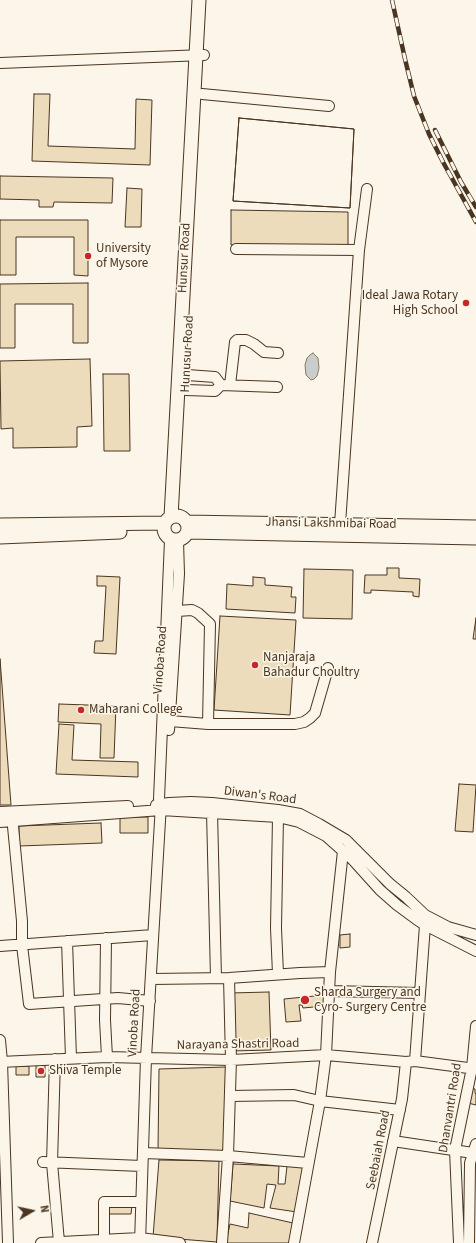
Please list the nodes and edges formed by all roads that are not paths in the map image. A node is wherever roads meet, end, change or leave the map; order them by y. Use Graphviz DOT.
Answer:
graph roads {
  1 [pos="199,0"];
  2 [pos="207,0"];
  3 [pos="200,55"];
  4 [pos="0,64"];
  5 [pos="202,94"];
  6 [pos="329,106"];
  7 [pos="367,189"];
  8 [pos="236,249"];
  9 [pos="359,250"];
  10 [pos="278,353"];
  11 [pos="187,375"];
  12 [pos="226,385"];
  13 [pos="277,387"];
  14 [pos="186,390"];
  15 [pos="340,524"];
  16 [pos="0,525"];
  17 [pos="476,527"];
  18 [pos="175,528"];
  19 [pos="0,537"];
  20 [pos="476,538"];
  21 [pos="177,611"];
  22 [pos="328,668"];
  23 [pos="170,721"];
  24 [pos="208,724"];
  25 [pos="161,807"];
  26 [pos="0,812"];
  27 [pos="212,812"];
  28 [pos="12,816"];
  29 [pos="278,817"];
  30 [pos="0,822"];
  31 [pos="343,851"];
  32 [pos="424,925"];
  33 [pos="153,935"];
  34 [pos="476,935"];
  35 [pos="106,938"];
  36 [pos="67,941"];
  37 [pos="22,945"];
  38 [pos="0,946"];
  39 [pos="476,950"];
  40 [pos="330,972"];
  41 [pos="278,974"];
  42 [pos="216,978"];
  43 [pos="229,978"];
  44 [pos="150,979"];
  45 [pos="329,991"];
  46 [pos="420,993"];
  47 [pos="106,999"];
  48 [pos="69,1001"];
  49 [pos="150,1001"];
  50 [pos="476,1026"];
  51 [pos="0,1040"];
  52 [pos="326,1055"];
  53 [pos="107,1057"];
  54 [pos="71,1058"];
  55 [pos="146,1058"];
  56 [pos="55,1059"];
  57 [pos="231,1060"];
  58 [pos="410,1061"];
  59 [pos="1,1062"];
  60 [pos="474,1069"];
  61 [pos="230,1096"];
  62 [pos="320,1101"];
  63 [pos="400,1110"];
  64 [pos="393,1141"];
  65 [pos="475,1148"];
  66 [pos="455,1150"];
  67 [pos="143,1153"];
  68 [pos="228,1156"];
  69 [pos="48,1162"];
  70 [pos="308,1163"];
  71 [pos="142,1166"];
  72 [pos="141,1202"];
  73 [pos="5,1238"];
  74 [pos="98,1241"];
  75 [pos="140,1241"];
  76 [pos="64,1242"];
  77 [pos="41,1243"];
  78 [pos="180,1243"];
  79 [pos="222,1243"];
  80 [pos="294,1243"];
  81 [pos="372,1243"];
  82 [pos="459,1243"];
  83 [pos="469,1243"];
  1 -- 3 [label="main road, Hunsur Road"];
  2 -- 3 [label="main road, Hunusur Road"];
  3 -- 4 [label="street"];
  3 -- 5 [label="main road, Hunusur Road"];
  3 -- 18 [label="main road, Hunsur Road"];
  5 -- 6 [label="street"];
  5 -- 11 [label="main road, Hunusur Road"];
  7 -- 9 [label="street"];
  8 -- 9 [label="street"];
  9 -- 15 [label="street"];
  10 -- 12 [label="street"];
  11 -- 12 [label="street"];
  11 -- 14 [label="main road, Hunusur Road"];
  12 -- 13 [label="street"];
  12 -- 14 [label="street"];
  14 -- 18 [label="main road, Hunusur Road"];
  15 -- 17 [label="main road, Jhansi Lakshmibai Road"];
  15 -- 18 [label="main road, Jhansi Lakshmibai Road"];
  16 -- 18 [label="main road, Jhansi Lakshmibai Road"];
  18 -- 19 [label="main road, Jhansi Lakshmibai Road"];
  18 -- 20 [label="main road, Jhansi Lakshmibai Road"];
  18 -- 21 [label="street, Vinoba Road"];
  18 -- 25 [label="street, Vinoba Road"];
  21 -- 23 [label="street, Vinoba Road"];
  21 -- 24 [label="street"];
  22 -- 24 [label="street"];
  23 -- 24 [label="street"];
  23 -- 25 [label="street, Vinoba Road"];
  25 -- 27 [label="street"];
  25 -- 28 [label="street, Diwan's Road"];
  25 -- 33 [label="street, Vinoba Road"];
  25 -- 34 [label="street, Diwan's Road"];
  26 -- 28 [label="street, Diwan's Road"];
  27 -- 29 [label="street"];
  27 -- 42 [label="street"];
  28 -- 30 [label="street"];
  28 -- 37 [label="street"];
  29 -- 31 [label="street"];
  29 -- 41 [label="street"];
  31 -- 32 [label="street"];
  31 -- 40 [label="street"];
  32 -- 39 [label="street"];
  32 -- 46 [label="street, Seebaiah Road"];
  33 -- 35 [label="street"];
  33 -- 44 [label="street, Vinoba Road"];
  35 -- 36 [label="street"];
  35 -- 47 [label="street"];
  36 -- 37 [label="street"];
  36 -- 48 [label="street"];
  37 -- 38 [label="street"];
  37 -- 48 [label="street"];
  40 -- 41 [label="street"];
  40 -- 45 [label="street"];
  41 -- 43 [label="street"];
  42 -- 43 [label="street"];
  42 -- 44 [label="street"];
  43 -- 57 [label="street"];
  44 -- 49 [label="street, Vinoba Road"];
  45 -- 46 [label="street"];
  45 -- 52 [label="street"];
  46 -- 58 [label="street, Seebaiah Road"];
  47 -- 48 [label="street"];
  47 -- 49 [label="street"];
  47 -- 53 [label="street"];
  48 -- 54 [label="street"];
  49 -- 55 [label="street, Vinoba Road"];
  50 -- 60 [label="street, Dhanvantri Road"];
  51 -- 59 [label="street"];
  52 -- 57 [label="street, Narayana Shastri Road"];
  52 -- 58 [label="street, Narayana Shastri Road"];
  52 -- 62 [label="street"];
  53 -- 54 [label="street, Narayana Shastri Road"];
  53 -- 55 [label="street, Narayana Shastri Road"];
  54 -- 56 [label="street, Narayana Shastri Road"];
  55 -- 57 [label="street, Narayana Shastri Road"];
  55 -- 67 [label="street, Vinoba Road"];
  56 -- 59 [label="street, Narayana Shastri Road"];
  56 -- 69 [label="street"];
  57 -- 61 [label="street"];
  58 -- 60 [label="street, Narayana Shastri Road"];
  58 -- 63 [label="street, Seebaiah Road"];
  59 -- 73 [label="street"];
  60 -- 66 [label="street, Dhanvantri Road"];
  61 -- 62 [label="street"];
  61 -- 68 [label="street"];
  62 -- 63 [label="street"];
  62 -- 70 [label="street"];
  63 -- 64 [label="street, Seebaiah Road"];
  64 -- 66 [label="street"];
  64 -- 81 [label="street, Seebaiah Road"];
  65 -- 66 [label="street"];
  65 -- 83 [label="street"];
  66 -- 82 [label="street, Dhanvantri Road"];
  67 -- 68 [label="street"];
  67 -- 71 [label="street, Vinoba Road"];
  68 -- 70 [label="street"];
  68 -- 79 [label="street"];
  69 -- 71 [label="street"];
  69 -- 76 [label="street"];
  70 -- 80 [label="street"];
  71 -- 72 [label="street, Vinoba Road"];
  72 -- 74 [label="street"];
  72 -- 75 [label="street, Vinoba Road"];
  74 -- 75 [label="street"];
  74 -- 76 [label="street"];
  75 -- 78 [label="street"];
  76 -- 77 [label="street"];
}
